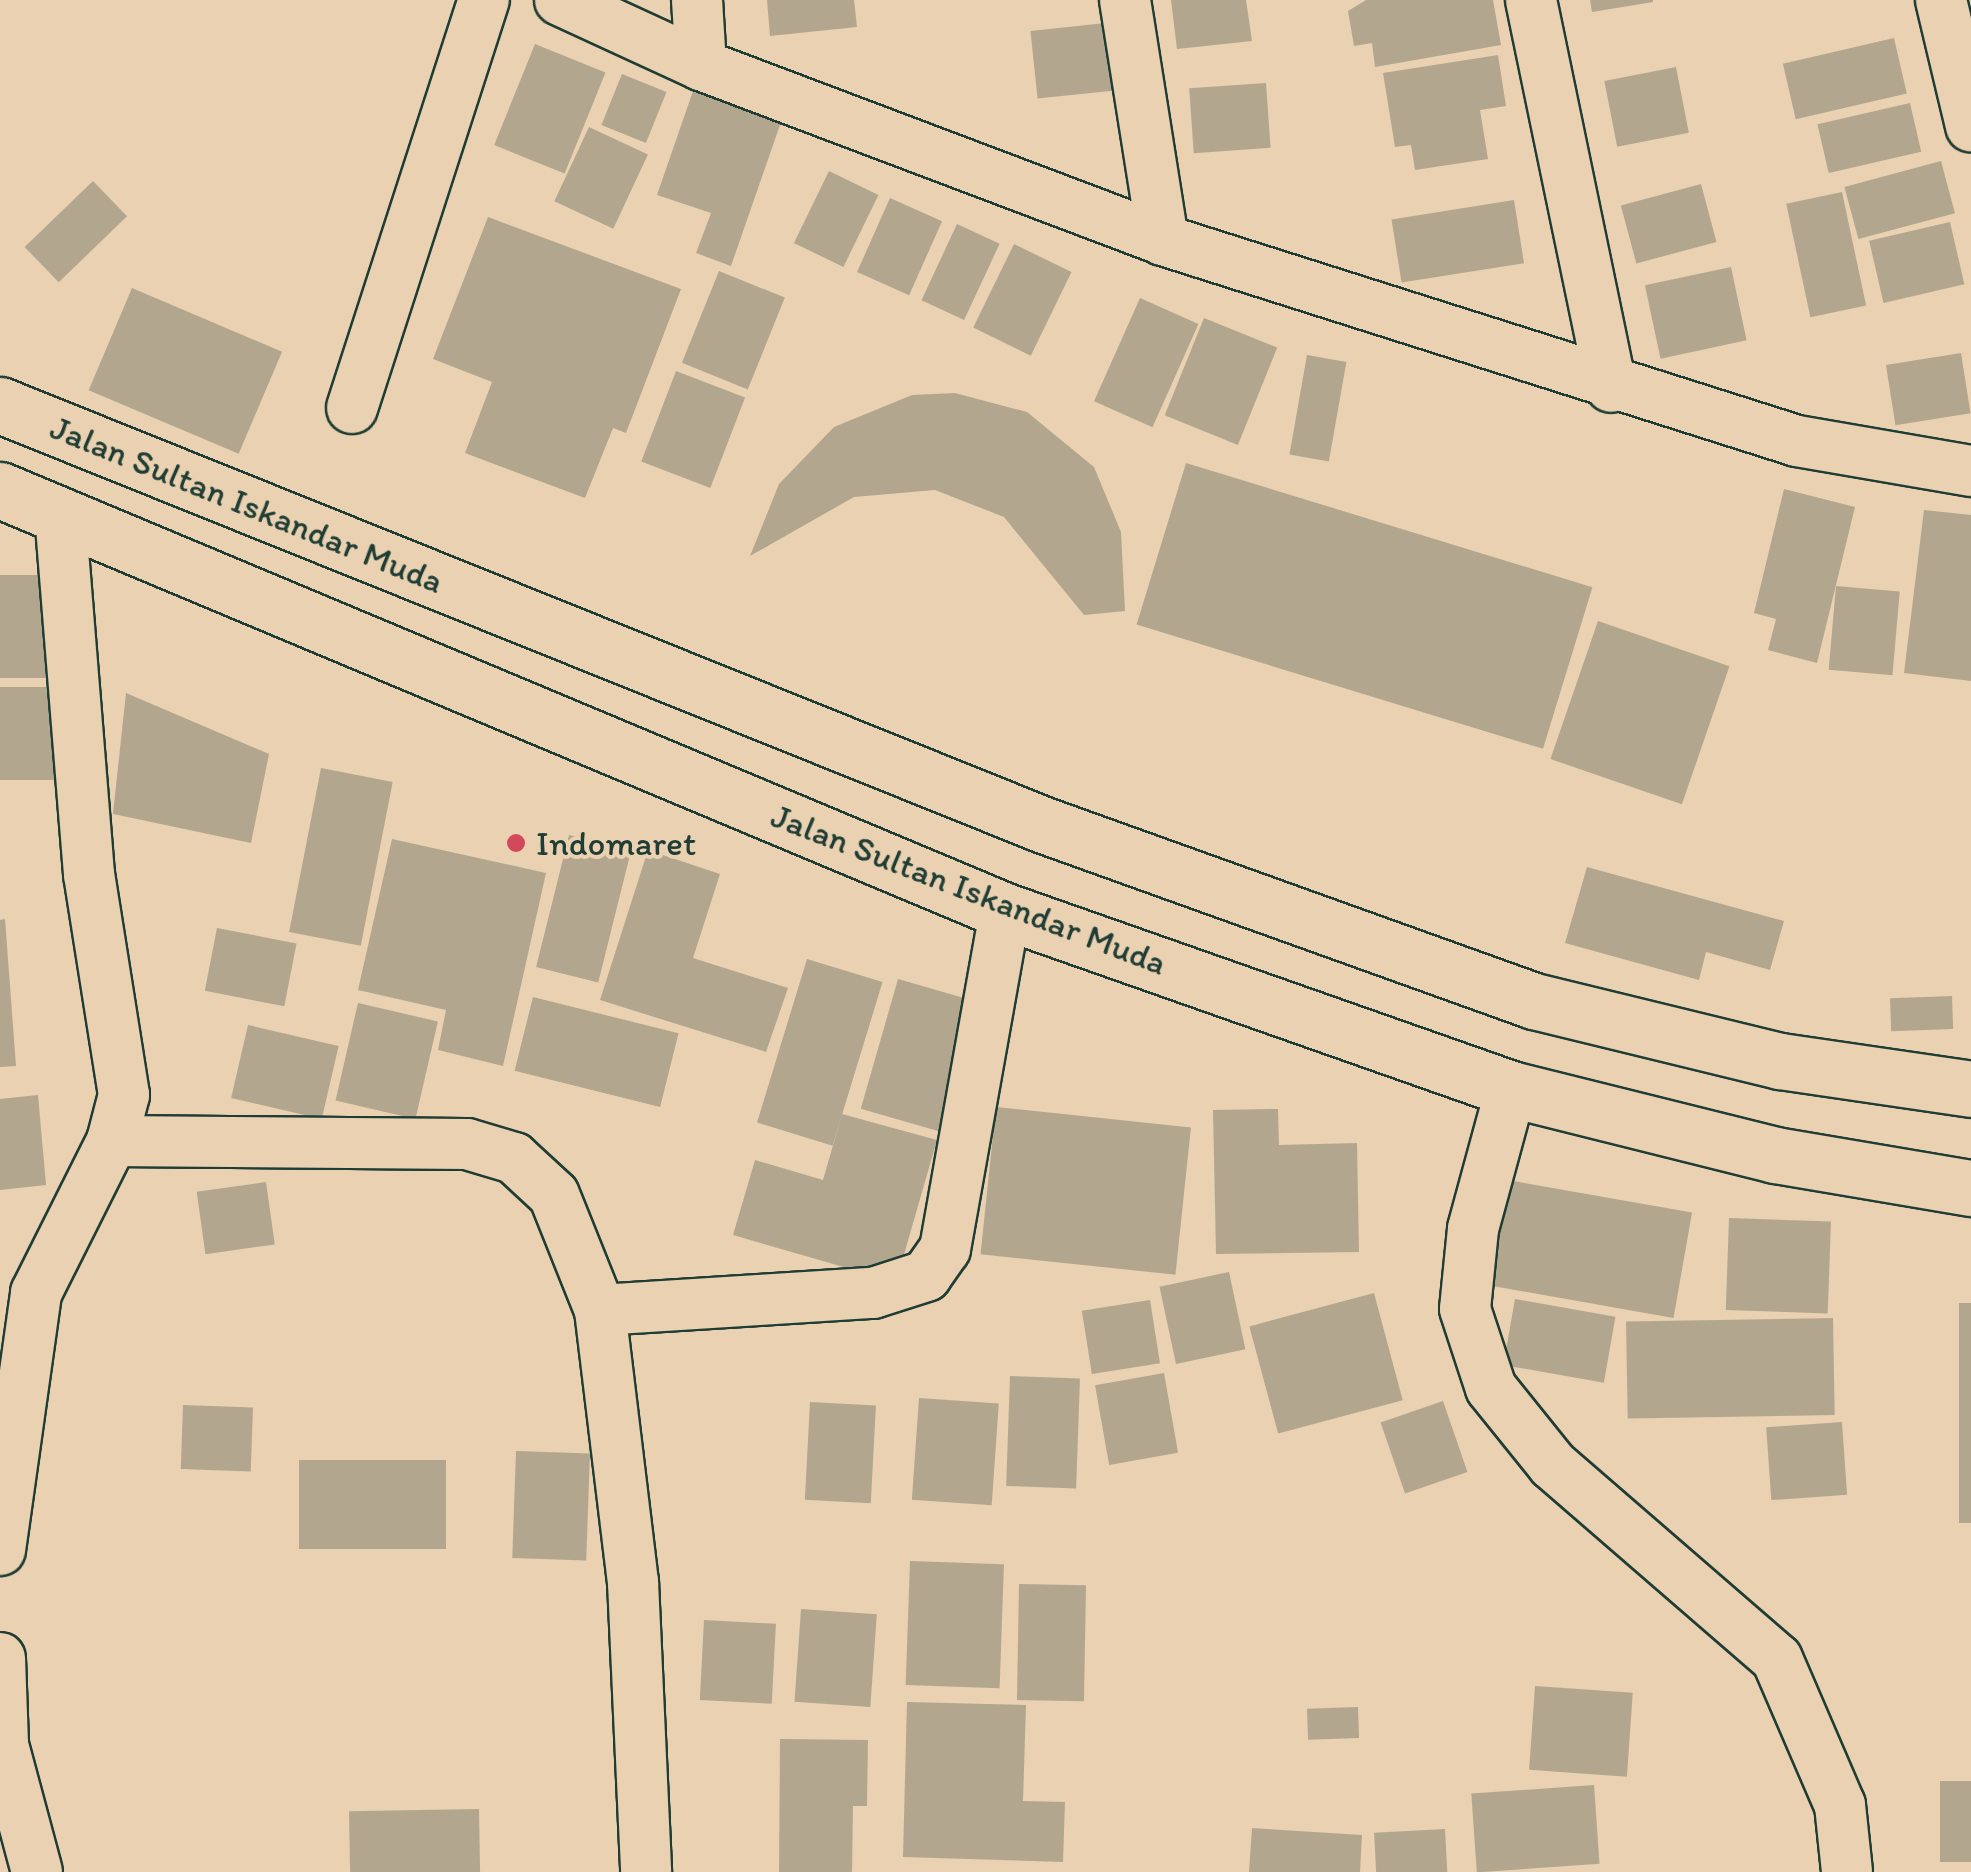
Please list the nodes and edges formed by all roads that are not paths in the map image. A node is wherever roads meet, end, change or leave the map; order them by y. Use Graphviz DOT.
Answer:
graph roads {
  1 [pos="484,0"];
  2 [pos="560,0"];
  3 [pos="697,0"];
  4 [pos="1125,0"];
  5 [pos="1531,0"];
  6 [pos="1941,0"];
  7 [pos="701,64"];
  8 [pos="1971,126"];
  9 [pos="1164,240"];
  10 [pos="1611,387"];
  11 [pos="0,405"];
  12 [pos="352,408"];
  13 [pos="1971,471"];
  14 [pos="0,490"];
  15 [pos="60,514"];
  16 [pos="1005,911"];
  17 [pos="1971,1088"];
  18 [pos="1511,1089"];
  19 [pos="112,1141"];
  20 [pos="1971,1188"];
  21 [pos="600,1310"];
  22 [pos="0,1550"];
  23 [pos="0,1658"];
  24 [pos="38,1872"];
  25 [pos="646,1872"];
  26 [pos="1847,1872"];
  1 -- 12 [label="street"];
  2 -- 7 [label="street"];
  3 -- 7 [label="street"];
  4 -- 9 [label="street"];
  5 -- 10 [label="street"];
  6 -- 8 [label="street"];
  7 -- 9 [label="street"];
  9 -- 10 [label="street"];
  10 -- 13 [label="street"];
  11 -- 17 [label="highway, Jalan Sultan Iskandar Muda"];
  14 -- 15 [label="highway, Jalan Sultan Iskandar Muda"];
  15 -- 16 [label="highway, Jalan Sultan Iskandar Muda"];
  15 -- 19 [label="street"];
  16 -- 18 [label="highway, Jalan Sultan Iskandar Muda"];
  16 -- 21 [label="street"];
  18 -- 20 [label="highway, Jalan Sultan Iskandar Muda"];
  18 -- 26 [label="street"];
  19 -- 21 [label="street"];
  19 -- 22 [label="street"];
  21 -- 25 [label="street"];
  23 -- 24 [label="street"];
}
